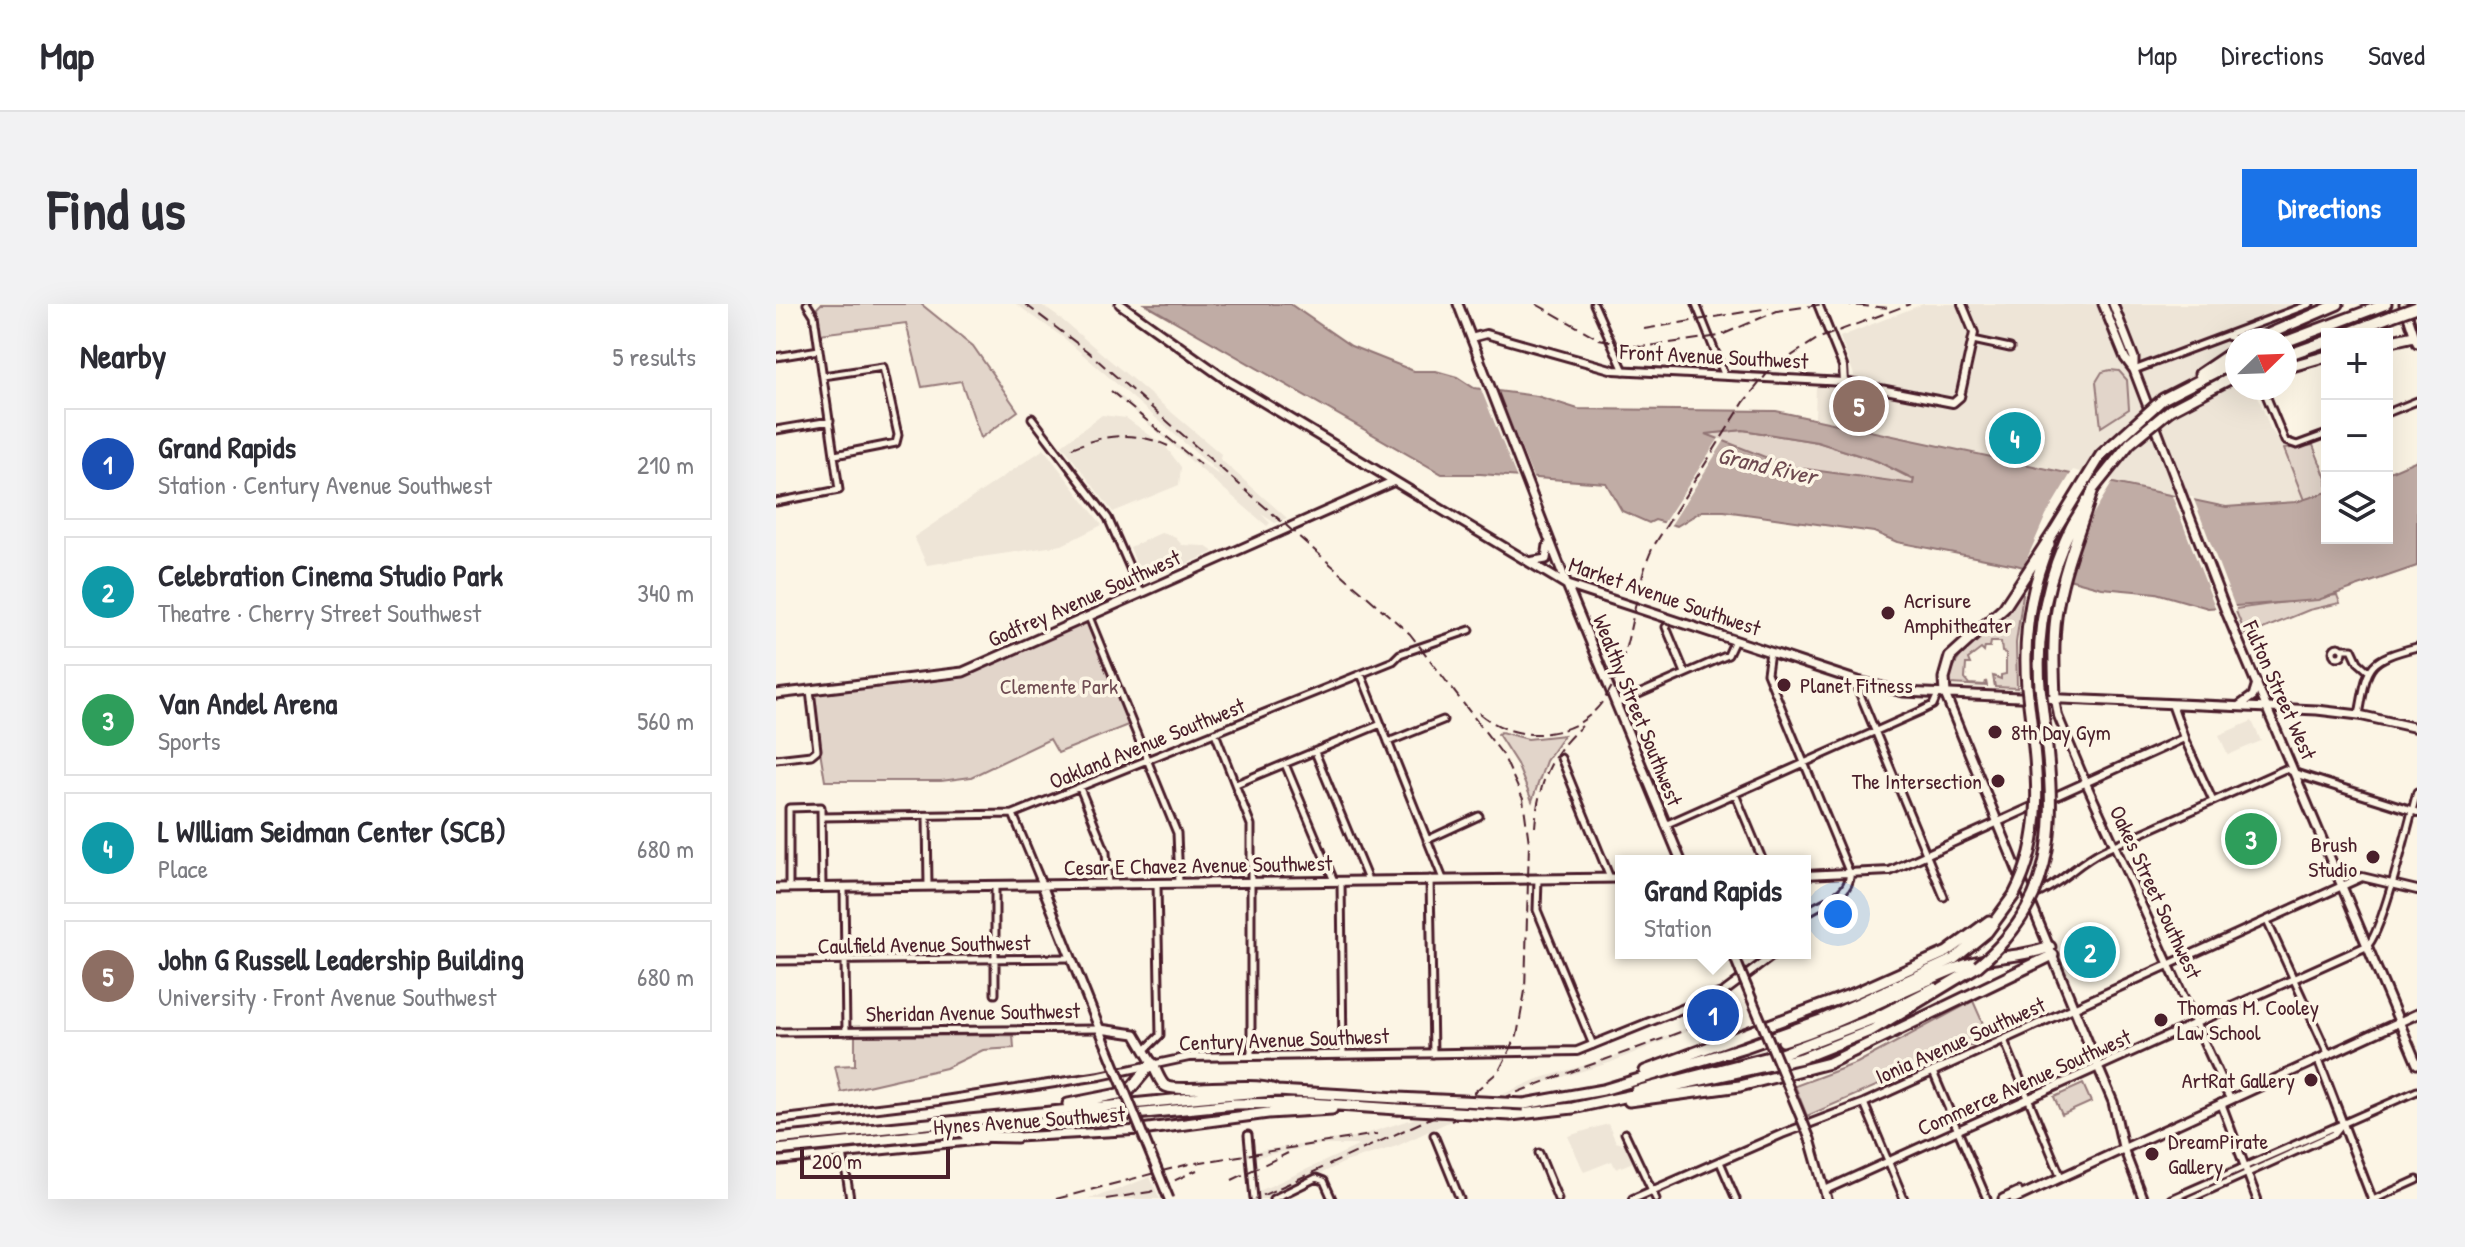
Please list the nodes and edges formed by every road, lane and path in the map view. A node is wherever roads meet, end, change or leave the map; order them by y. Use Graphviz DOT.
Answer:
graph roads {
  1 [pos="1120,304"];
  2 [pos="1458,304"];
  3 [pos="1594,304"];
  4 [pos="1818,304"];
  5 [pos="1962,304"];
  6 [pos="2103,304"];
  7 [pos="2113,304"];
  8 [pos="2310,304"];
  9 [pos="2338,304"];
  10 [pos="2386,304"];
  11 [pos="2404,304"];
  12 [pos="808,305"];
  13 [pos="1705,305"];
  14 [pos="1696,306"];
  15 [pos="2417,307"];
  16 [pos="2246,328"];
  17 [pos="2283,328"];
  18 [pos="2361,328"];
  19 [pos="2297,337"];
  20 [pos="1471,338"];
  21 [pos="2225,338"];
  22 [pos="2416,338"];
  23 [pos="1973,340"];
  24 [pos="2393,341"];
  25 [pos="2321,343"];
  26 [pos="2010,348"];
  27 [pos="819,350"];
  28 [pos="2297,352"];
  29 [pos="2225,356"];
  30 [pos="776,357"];
  31 [pos="2321,358"];
  32 [pos="2297,365"];
  33 [pos="2225,366"];
  34 [pos="2134,370"];
  35 [pos="1624,371"];
  36 [pos="1724,374"];
  37 [pos="823,376"];
  38 [pos="2193,381"];
  39 [pos="2225,381"];
  40 [pos="1844,382"];
  41 [pos="2268,400"];
  42 [pos="2417,401"];
  43 [pos="2393,411"];
  44 [pos="1032,418"];
  45 [pos="830,421"];
  46 [pos="776,430"];
  47 [pos="2321,436"];
  48 [pos="835,455"];
  49 [pos="1392,482"];
  50 [pos="2093,489"];
  51 [pos="776,502"];
  52 [pos="2055,530"];
  53 [pos="1548,536"];
  54 [pos="1527,562"];
  55 [pos="1567,585"];
  56 [pos="1141,593"];
  57 [pos="1089,617"];
  58 [pos="1666,627"];
  59 [pos="1470,630"];
  60 [pos="1735,640"];
  61 [pos="2417,647"];
  62 [pos="2342,649"];
  63 [pos="1770,652"];
  64 [pos="2367,670"];
  65 [pos="1685,673"];
  66 [pos="1361,674"];
  67 [pos="1858,681"];
  68 [pos="2257,681"];
  69 [pos="810,690"];
  70 [pos="776,694"];
  71 [pos="1941,694"];
  72 [pos="2055,699"];
  73 [pos="1616,704"];
  74 [pos="2172,704"];
  75 [pos="2237,707"];
  76 [pos="2270,708"];
  77 [pos="2359,715"];
  78 [pos="1443,720"];
  79 [pos="1381,724"];
  80 [pos="2417,728"];
  81 [pos="1875,731"];
  82 [pos="1215,733"];
  83 [pos="2184,738"];
  84 [pos="1388,743"];
  85 [pos="1315,751"];
  86 [pos="1561,758"];
  87 [pos="776,759"];
  88 [pos="1148,761"];
  89 [pos="1805,762"];
  90 [pos="1285,763"];
  91 [pos="2297,774"];
  92 [pos="2086,783"];
  93 [pos="1236,784"];
  94 [pos="1080,788"];
  95 [pos="2417,792"];
  96 [pos="1735,794"];
  97 [pos="2213,801"];
  98 [pos="2414,811"];
  99 [pos="1013,814"];
  100 [pos="927,816"];
  101 [pos="1479,816"];
  102 [pos="821,817"];
  103 [pos="1998,823"];
  104 [pos="1665,825"];
  105 [pos="1427,840"];
  106 [pos="2114,845"];
  107 [pos="1678,855"];
  108 [pos="1760,855"];
  109 [pos="1926,855"];
  110 [pos="1850,874"];
  111 [pos="1811,875"];
  112 [pos="1610,878"];
  113 [pos="1615,878"];
  114 [pos="1430,879"];
  115 [pos="1443,879"];
  116 [pos="1538,879"];
  117 [pos="1368,880"];
  118 [pos="1337,881"];
  119 [pos="2391,882"];
  120 [pos="1251,883"];
  121 [pos="1157,884"];
  122 [pos="1179,884"];
  123 [pos="1042,885"];
  124 [pos="1108,885"];
  125 [pos="995,886"];
  126 [pos="2343,886"];
  127 [pos="928,887"];
  128 [pos="776,888"];
  129 [pos="789,888"];
  130 [pos="822,888"];
  131 [pos="844,888"];
  132 [pos="2417,890"];
  133 [pos="2014,895"];
  134 [pos="1944,897"];
  135 [pos="2029,897"];
  136 [pos="1811,910"];
  137 [pos="2267,921"];
  138 [pos="2367,946"];
  139 [pos="2051,951"];
  140 [pos="1072,958"];
  141 [pos="995,959"];
  142 [pos="1735,959"];
  143 [pos="1768,959"];
  144 [pos="776,961"];
  145 [pos="845,961"];
  146 [pos="2170,965"];
  147 [pos="1978,966"];
  148 [pos="2293,981"];
  149 [pos="995,994"];
  150 [pos="2074,1007"];
  151 [pos="2417,1014"];
  152 [pos="2399,1023"];
  153 [pos="2196,1025"];
  154 [pos="1764,1027"];
  155 [pos="1100,1029"];
  156 [pos="776,1032"];
  157 [pos="846,1032"];
  158 [pos="2004,1040"];
  159 [pos="1593,1046"];
  160 [pos="1745,1047"];
  161 [pos="1146,1049"];
  162 [pos="1343,1054"];
  163 [pos="1433,1054"];
  164 [pos="2328,1054"];
  165 [pos="1251,1055"];
  166 [pos="1776,1056"];
  167 [pos="2318,1059"];
  168 [pos="1152,1063"];
  169 [pos="2417,1064"];
  170 [pos="2099,1069"];
  171 [pos="1933,1072"];
  172 [pos="1277,1091"];
  173 [pos="2417,1091"];
  174 [pos="1583,1095"];
  175 [pos="2230,1099"];
  176 [pos="1610,1100"];
  177 [pos="2029,1100"];
  178 [pos="1598,1103"];
  179 [pos="1864,1103"];
  180 [pos="2221,1103"];
  181 [pos="1397,1104"];
  182 [pos="1363,1107"];
  183 [pos="1010,1116"];
  184 [pos="776,1120"];
  185 [pos="2343,1123"];
  186 [pos="1141,1130"];
  187 [pos="1958,1132"];
  188 [pos="1625,1133"];
  189 [pos="922,1135"];
  190 [pos="1248,1135"];
  191 [pos="1434,1135"];
  192 [pos="1017,1137"];
  193 [pos="776,1139"];
  194 [pos="2123,1147"];
  195 [pos="776,1150"];
  196 [pos="843,1153"];
  197 [pos="1539,1153"];
  198 [pos="776,1161"];
  199 [pos="1720,1162"];
  200 [pos="1888,1162"];
  201 [pos="2246,1169"];
  202 [pos="2060,1175"];
  203 [pos="2417,1180"];
  204 [pos="1652,1191"];
  205 [pos="1826,1195"];
  206 [pos="1252,1198"];
  207 [pos="850,1199"];
  208 [pos="1169,1199"];
  209 [pos="1273,1199"];
  210 [pos="1332,1199"];
  211 [pos="1460,1199"];
  212 [pos="1558,1199"];
  213 [pos="1633,1199"];
  214 [pos="1656,1199"];
  215 [pos="1736,1199"];
  216 [pos="1904,1199"];
  217 [pos="1987,1199"];
  218 [pos="2003,1199"];
  219 [pos="2014,1199"];
  220 [pos="2143,1199"];
  221 [pos="2171,1199"];
  222 [pos="2190,1199"];
  223 [pos="2257,1199"];
  224 [pos="2374,1199"];
  1 -- 49 [label="main road, Market Avenue Southwest"];
  2 -- 20 [label="main road, Wealthy Street Southwest"];
  3 -- 35 [label="street"];
  4 -- 40 [label="street"];
  5 -- 23 [label="street"];
  6 -- 34 [label="main road, Fulton Street West"];
  7 -- 34 [label="main road, Fulton Street West"];
  8 -- 16 [label="street"];
  9 -- 17 [label="highway"];
  10 -- 19 [label="highway"];
  11 -- 22 [label="main road"];
  12 -- 27 [label="street"];
  13 -- 14 [label="street"];
  14 -- 36 [label="street"];
  15 -- 18 [label="highway, bridge"];
  20 -- 35 [label="street, Front Avenue Southwest"];
  20 -- 53 [label="main road, Wealthy Street Southwest"];
  21 -- 34 [label="street"];
  22 -- 24 [label="highway"];
  23 -- 26 [label="street"];
  23 -- 40 [label="street, Front Avenue Southwest"];
  25 -- 28 [label="highway"];
  27 -- 30 [label="street"];
  27 -- 37 [label="street"];
  29 -- 38 [label="highway"];
  31 -- 32 [label="highway"];
  33 -- 38 [label="highway"];
  34 -- 68 [label="main road, Fulton Street West"];
  35 -- 36 [label="street, Front Avenue Southwest"];
  36 -- 40 [label="street, Front Avenue Southwest"];
  37 -- 45 [label="street"];
  37 -- 48 [label="street"];
  38 -- 52 [label="highway, bridge"];
  39 -- 50 [label="highway, bridge"];
  41 -- 47 [label="street"];
  42 -- 43 [label="street"];
  44 -- 56 [label="street"];
  45 -- 46 [label="street"];
  45 -- 48 [label="street"];
  48 -- 51 [label="street"];
  49 -- 54 [label="main road, Market Avenue Southwest"];
  49 -- 56 [label="main road, Godfrey Avenue Southwest"];
  50 -- 72 [label="highway"];
  50 -- 147 [label="highway, bridge"];
  52 -- 71 [label="highway"];
  52 -- 133 [label="highway, bridge"];
  53 -- 54 [label="main road"];
  53 -- 55 [label="main road, Wealthy Street Southwest"];
  54 -- 55 [label="main road, Market Avenue Southwest"];
  55 -- 60 [label="main road, Market Avenue Southwest"];
  55 -- 73 [label="main road, Wealthy Street Southwest"];
  56 -- 57 [label="main road, Godfrey Avenue Southwest"];
  57 -- 69 [label="main road, Godfrey Avenue Southwest"];
  57 -- 88 [label="street"];
  58 -- 65 [label="street"];
  59 -- 66 [label="street, Oakland Avenue Southwest"];
  60 -- 63 [label="main road, Market Avenue Southwest"];
  60 -- 65 [label="street"];
  61 -- 64 [label="street"];
  62 -- 64 [label="street"];
  63 -- 67 [label="main road, Market Avenue Southwest"];
  63 -- 89 [label="street"];
  64 -- 77 [label="street"];
  65 -- 73 [label="street"];
  66 -- 79 [label="street"];
  66 -- 82 [label="street, Oakland Avenue Southwest"];
  67 -- 71 [label="main road, Market Avenue Southwest"];
  67 -- 81 [label="street"];
  68 -- 75 [label="main road"];
  68 -- 76 [label="main road, Fulton Street West"];
  69 -- 70 [label="main road, Godfrey Avenue Southwest"];
  69 -- 87 [label="street"];
  71 -- 72 [label="main road, Market Avenue Southwest"];
  71 -- 81 [label="street"];
  71 -- 103 [label="main road"];
  72 -- 74 [label="main road, Market Avenue Southwest"];
  72 -- 92 [label="street, Oakes Street Southwest"];
  73 -- 104 [label="main road, Wealthy Street Southwest"];
  74 -- 75 [label="main road, Market Avenue Southwest"];
  74 -- 83 [label="street"];
  75 -- 76 [label="main road, Market Avenue Southwest"];
  76 -- 77 [label="main road, Market Avenue Southwest"];
  76 -- 91 [label="main road, Fulton Street West"];
  77 -- 80 [label="main road, Market Avenue Southwest"];
  78 -- 84 [label="street"];
  79 -- 84 [label="street"];
  79 -- 85 [label="street"];
  81 -- 89 [label="street"];
  81 -- 109 [label="street"];
  82 -- 88 [label="street, Oakland Avenue Southwest"];
  82 -- 93 [label="street"];
  83 -- 92 [label="street"];
  83 -- 97 [label="street"];
  84 -- 105 [label="street"];
  85 -- 90 [label="street"];
  85 -- 117 [label="street"];
  86 -- 112 [label="street"];
  88 -- 94 [label="street, Oakland Avenue Southwest"];
  88 -- 122 [label="street"];
  89 -- 96 [label="street"];
  89 -- 110 [label="street"];
  90 -- 93 [label="street"];
  90 -- 118 [label="street"];
  91 -- 97 [label="street"];
  91 -- 98 [label="street"];
  91 -- 126 [label="main road, Fulton Street West"];
  92 -- 103 [label="street"];
  92 -- 106 [label="street, Oakes Street Southwest"];
  93 -- 120 [label="street"];
  94 -- 99 [label="street, Oakland Avenue Southwest"];
  94 -- 124 [label="street"];
  95 -- 98 [label="street"];
  96 -- 104 [label="street"];
  96 -- 108 [label="street"];
  97 -- 106 [label="street"];
  98 -- 119 [label="street"];
  99 -- 100 [label="street, Oakland Avenue Southwest"];
  99 -- 123 [label="street"];
  100 -- 102 [label="street, Oakland Avenue Southwest"];
  100 -- 127 [label="street"];
  101 -- 105 [label="street"];
  102 -- 129 [label="street"];
  102 -- 130 [label="street"];
  103 -- 109 [label="street"];
  103 -- 135 [label="main road"];
  104 -- 107 [label="main road, Wealthy Street Southwest"];
  105 -- 115 [label="street"];
  106 -- 135 [label="street"];
  106 -- 146 [label="street, Oakes Street Southwest"];
  109 -- 110 [label="street"];
  109 -- 134 [label="street"];
  110 -- 111 [label="street"];
  110 -- 136 [label="street"];
  112 -- 113 [label="main road, Cesar E Chavez Avenue Southwest"];
  112 -- 116 [label="main road, Cesar E Chavez Avenue Southwest"];
  114 -- 115 [label="main road, Cesar E Chavez Avenue Southwest"];
  114 -- 117 [label="main road, Cesar E Chavez Avenue Southwest"];
  114 -- 163 [label="street"];
  115 -- 116 [label="main road, Cesar E Chavez Avenue Southwest"];
  116 -- 159 [label="street"];
  117 -- 118 [label="main road, Cesar E Chavez Avenue Southwest"];
  118 -- 120 [label="main road, Cesar E Chavez Avenue Southwest"];
  118 -- 162 [label="street"];
  119 -- 126 [label="street, Ionia Avenue Southwest"];
  119 -- 132 [label="street, Ionia Avenue Southwest"];
  119 -- 138 [label="street"];
  120 -- 122 [label="main road, Cesar E Chavez Avenue Southwest"];
  120 -- 165 [label="street"];
  121 -- 122 [label="main road, Cesar E Chavez Avenue Southwest"];
  121 -- 124 [label="main road, Cesar E Chavez Avenue Southwest"];
  121 -- 161 [label="street"];
  123 -- 124 [label="main road, Cesar E Chavez Avenue Southwest"];
  123 -- 125 [label="main road, Cesar E Chavez Avenue Southwest"];
  123 -- 140 [label="main road"];
  125 -- 127 [label="main road, Cesar E Chavez Avenue Southwest"];
  125 -- 141 [label="street"];
  126 -- 137 [label="street, Ionia Avenue Southwest"];
  126 -- 138 [label="main road, Fulton Street West"];
  127 -- 131 [label="main road, Cesar E Chavez Avenue Southwest"];
  128 -- 129 [label="main road, Cesar E Chavez Avenue Southwest"];
  129 -- 130 [label="main road, Cesar E Chavez Avenue Southwest"];
  130 -- 131 [label="main road, Cesar E Chavez Avenue Southwest"];
  131 -- 145 [label="street"];
  133 -- 154 [label="highway"];
  133 -- 160 [label="highway"];
  135 -- 139 [label="main road"];
  137 -- 146 [label="street, Ionia Avenue Southwest"];
  137 -- 148 [label="street"];
  138 -- 148 [label="street, Commerce Avenue Southwest"];
  138 -- 152 [label="main road, Fulton Street West"];
  139 -- 150 [label="main road"];
  139 -- 160 [label="highway"];
  139 -- 178 [label="highway"];
  140 -- 141 [label="street, Caulfield Avenue Southwest"];
  140 -- 155 [label="main road"];
  141 -- 145 [label="street, Caulfield Avenue Southwest"];
  141 -- 149 [label="street"];
  142 -- 154 [label="main road, bridge"];
  143 -- 159 [label="street, Century Avenue Southwest"];
  144 -- 145 [label="street, Caulfield Avenue Southwest"];
  145 -- 157 [label="street"];
  146 -- 150 [label="street, Ionia Avenue Southwest"];
  146 -- 153 [label="street, Oakes Street Southwest"];
  147 -- 166 [label="highway"];
  147 -- 176 [label="highway"];
  148 -- 153 [label="street, Commerce Avenue Southwest"];
  148 -- 164 [label="street"];
  150 -- 158 [label="street, Ionia Avenue Southwest"];
  150 -- 170 [label="main road"];
  151 -- 152 [label="main road"];
  152 -- 164 [label="main road"];
  152 -- 169 [label="main road, Fulton Street West"];
  153 -- 170 [label="street, Commerce Avenue Southwest"];
  153 -- 175 [label="street, Oakes Street Southwest"];
  154 -- 166 [label="main road, bridge"];
  154 -- 174 [label="highway"];
  155 -- 157 [label="street, Sheridan Avenue Southwest"];
  155 -- 161 [label="main road, Sheridan Avenue Southwest"];
  155 -- 186 [label="main road, bridge"];
  156 -- 157 [label="street, Sheridan Avenue Southwest"];
  158 -- 171 [label="street, Ionia Avenue Southwest"];
  158 -- 177 [label="street"];
  159 -- 163 [label="street, Century Avenue Southwest"];
  160 -- 174 [label="highway"];
  161 -- 168 [label="main road"];
  162 -- 163 [label="street, Century Avenue Southwest"];
  162 -- 165 [label="street, Century Avenue Southwest"];
  164 -- 167 [label="main road"];
  165 -- 168 [label="street, Century Avenue Southwest"];
  166 -- 176 [label="highway"];
  166 -- 205 [label="main road, bridge"];
  167 -- 175 [label="main road"];
  167 -- 185 [label="street"];
  168 -- 172 [label="highway"];
  168 -- 183 [label="highway"];
  168 -- 184 [label="street, Century Avenue Southwest"];
  170 -- 177 [label="street, Commerce Avenue Southwest"];
  170 -- 194 [label="main road"];
  171 -- 179 [label="street, Ionia Avenue Southwest"];
  171 -- 187 [label="street"];
  172 -- 181 [label="highway"];
  172 -- 183 [label="highway"];
  173 -- 185 [label="street"];
  174 -- 181 [label="highway, bridge"];
  175 -- 180 [label="main road"];
  176 -- 178 [label="highway"];
  177 -- 187 [label="street, Commerce Avenue Southwest"];
  177 -- 202 [label="street"];
  178 -- 181 [label="highway, bridge"];
  179 -- 199 [label="street, Ionia Avenue Southwest"];
  179 -- 200 [label="street"];
  180 -- 194 [label="main road"];
  180 -- 201 [label="street"];
  181 -- 182 [label="highway"];
  182 -- 186 [label="highway"];
  182 -- 189 [label="highway"];
  183 -- 193 [label="highway"];
  185 -- 201 [label="street"];
  185 -- 224 [label="street"];
  186 -- 192 [label="main road, Hynes Avenue Southwest"];
  186 -- 208 [label="main road, bridge"];
  187 -- 200 [label="street, Commerce Avenue Southwest"];
  187 -- 217 [label="street"];
  188 -- 204 [label="street"];
  189 -- 192 [label="highway"];
  189 -- 195 [label="highway"];
  190 -- 206 [label="street"];
  191 -- 211 [label="street"];
  192 -- 196 [label="street, Hynes Avenue Southwest"];
  194 -- 202 [label="main road"];
  194 -- 220 [label="street"];
  196 -- 198 [label="street, Hynes Avenue Southwest"];
  196 -- 207 [label="street"];
  197 -- 212 [label="street"];
  199 -- 204 [label="street, Ionia Avenue Southwest"];
  199 -- 215 [label="street"];
  200 -- 205 [label="street, Commerce Avenue Southwest"];
  200 -- 216 [label="street"];
  201 -- 221 [label="street"];
  201 -- 222 [label="street"];
  201 -- 223 [label="street"];
  202 -- 218 [label="main road"];
  202 -- 219 [label="main road"];
  203 -- 224 [label="street"];
  204 -- 213 [label="street, Ionia Avenue Southwest"];
  204 -- 214 [label="street"];
  209 -- 210 [label="street"];
}
